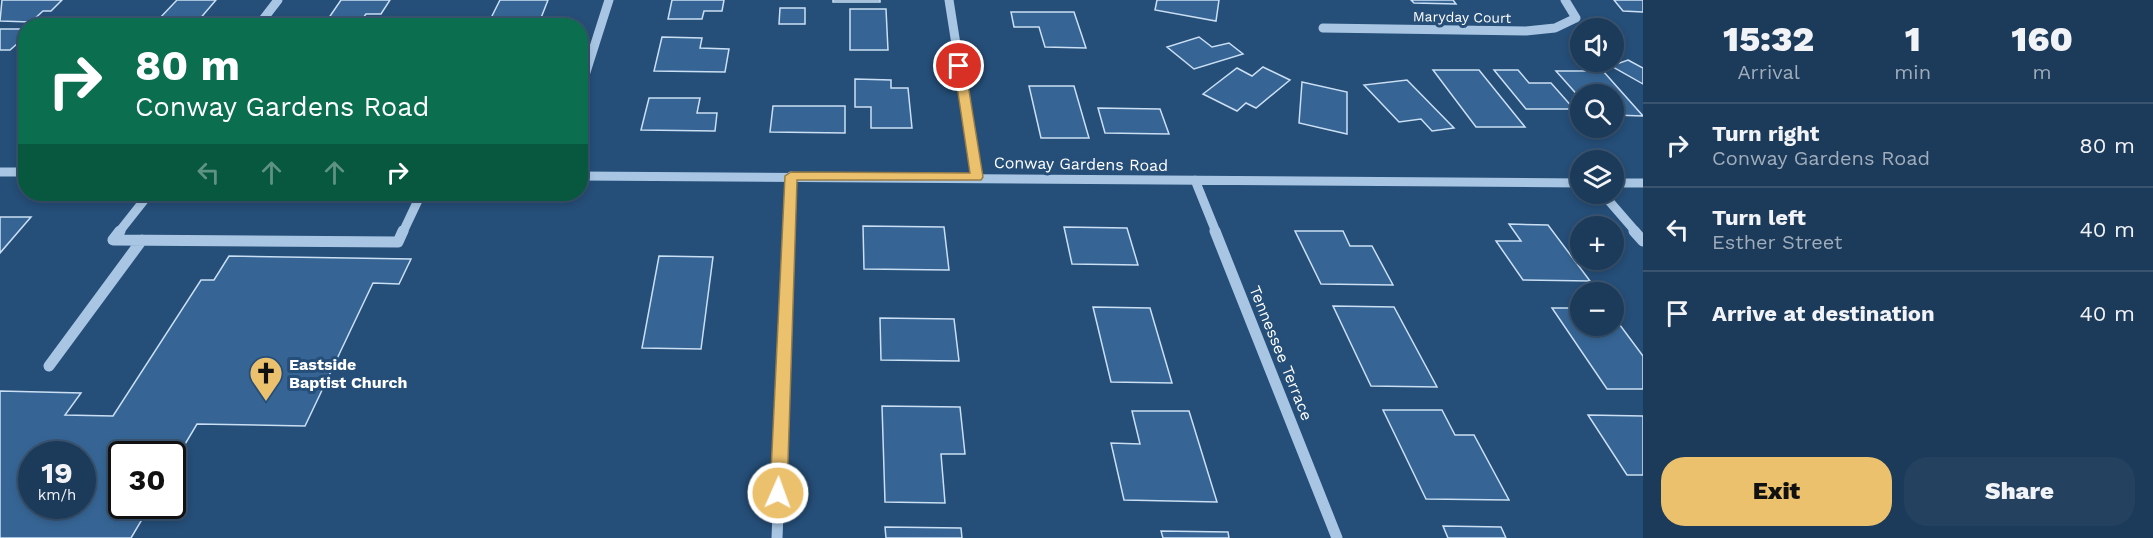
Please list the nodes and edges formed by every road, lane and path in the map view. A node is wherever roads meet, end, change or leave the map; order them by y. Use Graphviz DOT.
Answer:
graph roads {
  1 [pos="278,0"];
  2 [pos="609,0"];
  3 [pos="949,0"];
  4 [pos="1565,0"];
  5 [pos="264,18"];
  6 [pos="1323,27"];
  7 [pos="588,66"];
  8 [pos="0,172"];
  9 [pos="18,172"];
  10 [pos="588,176"];
  11 [pos="791,176"];
  12 [pos="977,177"];
  13 [pos="1195,180"];
  14 [pos="1570,183"];
  15 [pos="1624,183"];
  16 [pos="1643,183"];
  17 [pos="144,201"];
  18 [pos="418,201"];
  19 [pos="1611,204"];
  20 [pos="142,240"];
  21 [pos="1643,242"];
  22 [pos="49,366"];
  23 [pos="777,538"];
  24 [pos="1337,538"];
  1 -- 5 [label="street"];
  2 -- 7 [label="street"];
  3 -- 12 [label="street"];
  4 -- 6 [label="street, Maryday Court"];
  8 -- 9 [label="street"];
  10 -- 11 [label="street, Conway Gardens Road"];
  11 -- 12 [label="street, Conway Gardens Road"];
  11 -- 23 [label="street"];
  12 -- 13 [label="street, Conway Gardens Road"];
  13 -- 14 [label="street, Conway Gardens Road"];
  13 -- 24 [label="street, Tennessee Terrace"];
  15 -- 16 [label="street"];
  17 -- 20 [label="street"];
  18 -- 20 [label="street"];
  19 -- 21 [label="street"];
  20 -- 22 [label="street"];
}
